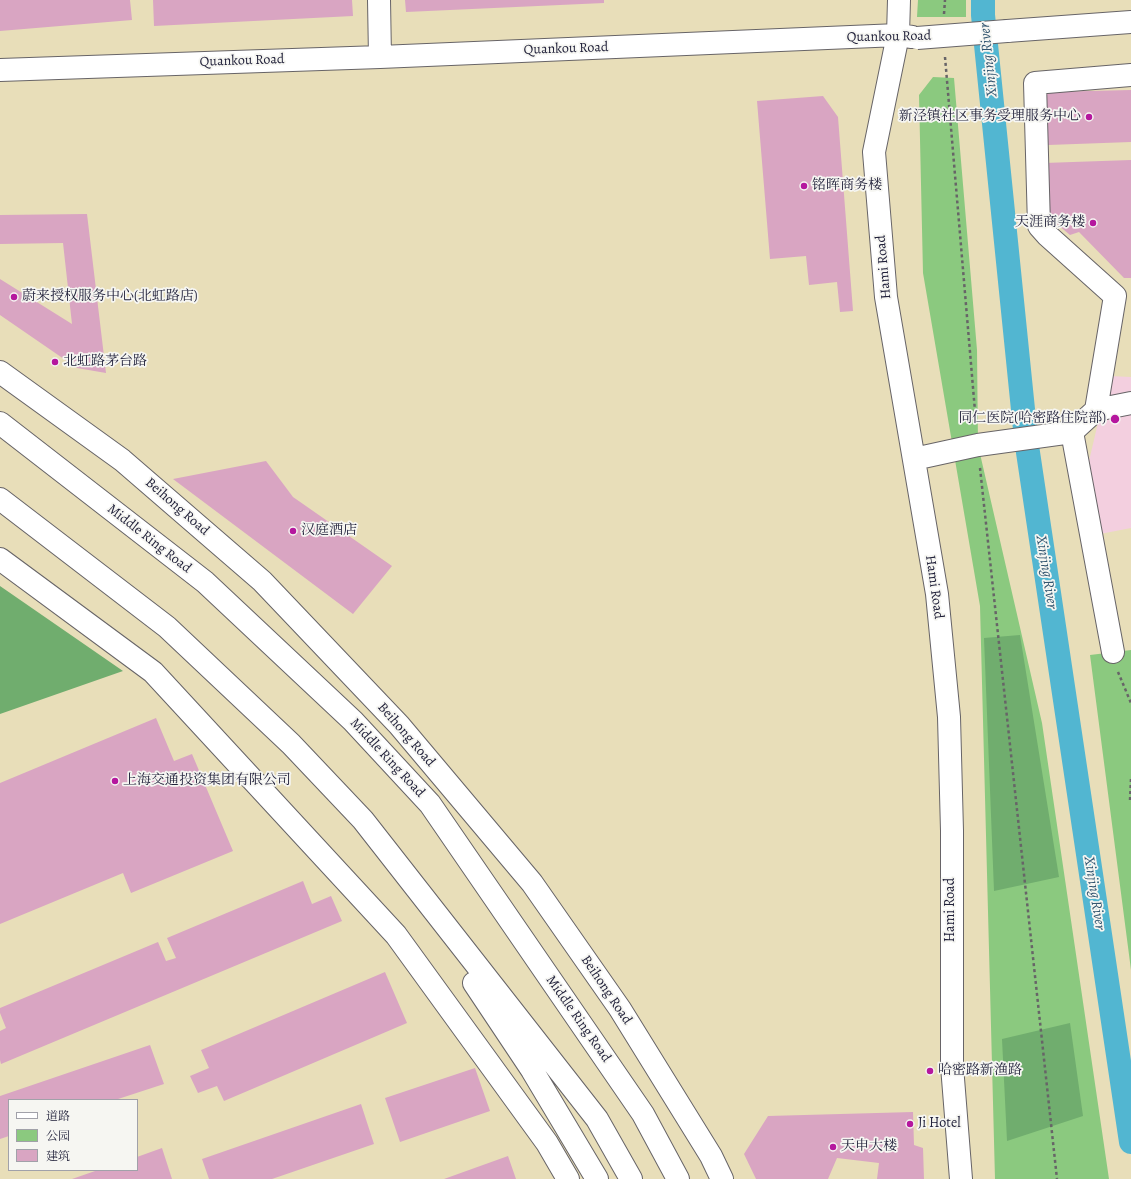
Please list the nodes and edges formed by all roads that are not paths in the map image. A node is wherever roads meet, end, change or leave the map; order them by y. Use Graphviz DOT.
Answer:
graph roads {
  1 [pos="379,0"];
  2 [pos="899,0"];
  3 [pos="1131,22"];
  4 [pos="908,36"];
  5 [pos="380,57"];
  6 [pos="0,70"];
  7 [pos="1131,75"];
  8 [pos="0,372"];
  9 [pos="1131,403"];
  10 [pos="1096,410"];
  11 [pos="0,423"];
  12 [pos="1072,432"];
  13 [pos="914,459"];
  14 [pos="0,499"];
  15 [pos="0,559"];
  16 [pos="1113,652"];
  17 [pos="363,820"];
  18 [pos="568,1179"];
  19 [pos="597,1179"];
  20 [pos="631,1179"];
  21 [pos="678,1179"];
  22 [pos="722,1179"];
  23 [pos="961,1179"];
  1 -- 5 [label="main road"];
  2 -- 4 [label="main road, Hami Road"];
  3 -- 4 [label="main road, Quankou Road, bridge"];
  4 -- 5 [label="main road, Quankou Road"];
  4 -- 13 [label="main road, Hami Road"];
  5 -- 6 [label="main road, Quankou Road"];
  7 -- 10 [label="main road"];
  8 -- 22 [label="main road, Beihong Road"];
  9 -- 10 [label="main road"];
  10 -- 12 [label="main road"];
  11 -- 21 [label="main road, Middle Ring Road"];
  12 -- 13 [label="main road"];
  12 -- 16 [label="main road"];
  13 -- 23 [label="main road, Hami Road"];
  14 -- 17 [label="main road"];
  15 -- 18 [label="main road"];
  17 -- 19 [label="main road"];
  17 -- 20 [label="main road"];
}
